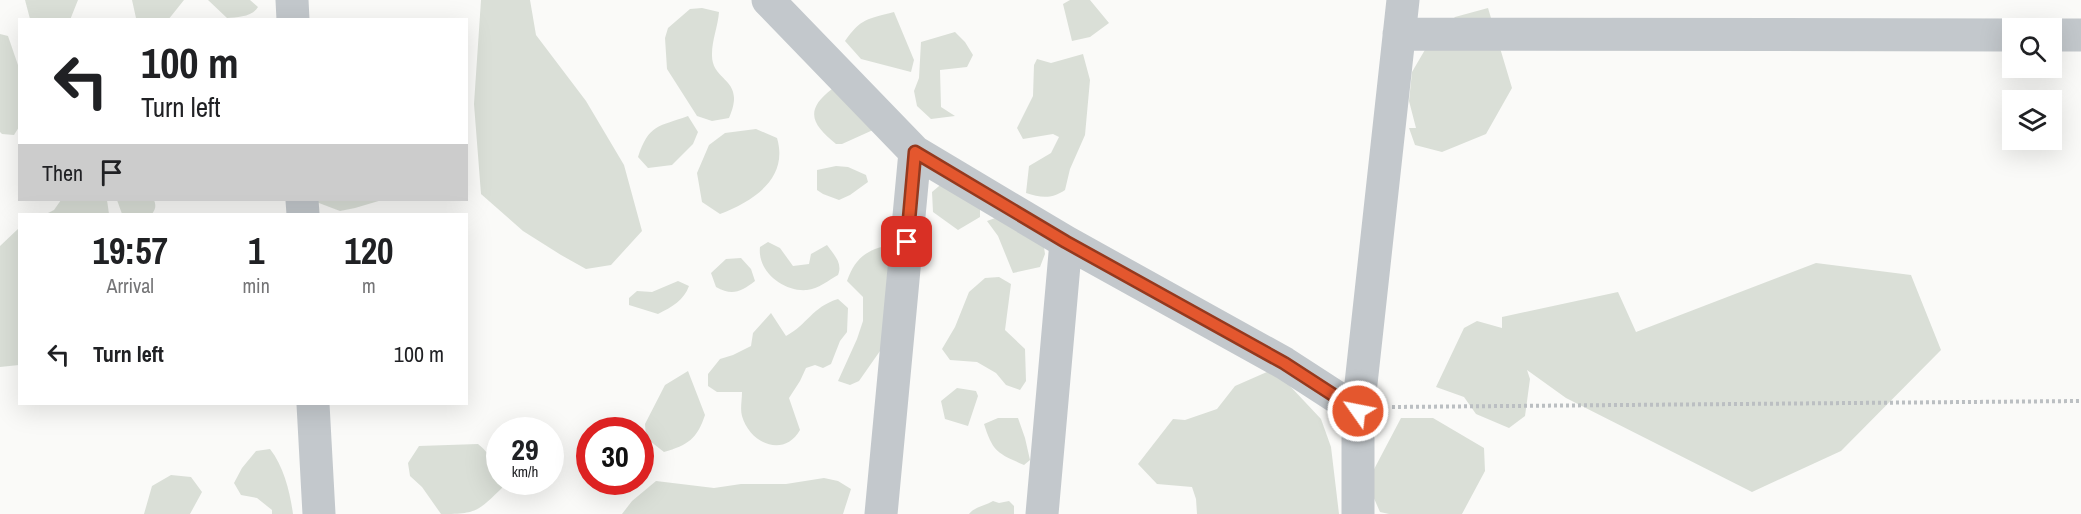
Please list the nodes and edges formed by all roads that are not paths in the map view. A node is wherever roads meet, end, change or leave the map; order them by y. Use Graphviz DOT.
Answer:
graph roads {
  1 [pos="292,0"];
  2 [pos="768,0"];
  3 [pos="1403,0"];
  4 [pos="293,18"];
  5 [pos="1399,34"];
  6 [pos="2002,35"];
  7 [pos="2062,35"];
  8 [pos="2081,35"];
  9 [pos="915,152"];
  10 [pos="1066,242"];
  11 [pos="313,405"];
  12 [pos="1358,411"];
  13 [pos="319,514"];
  14 [pos="882,514"];
  15 [pos="1042,514"];
  16 [pos="1359,514"];
  1 -- 4 [label="street"];
  2 -- 9 [label="street"];
  3 -- 5 [label="street"];
  5 -- 6 [label="street"];
  5 -- 12 [label="street"];
  7 -- 8 [label="street"];
  9 -- 10 [label="street"];
  9 -- 14 [label="street"];
  10 -- 12 [label="street"];
  10 -- 15 [label="street"];
  11 -- 13 [label="street"];
  12 -- 16 [label="street"];
}
